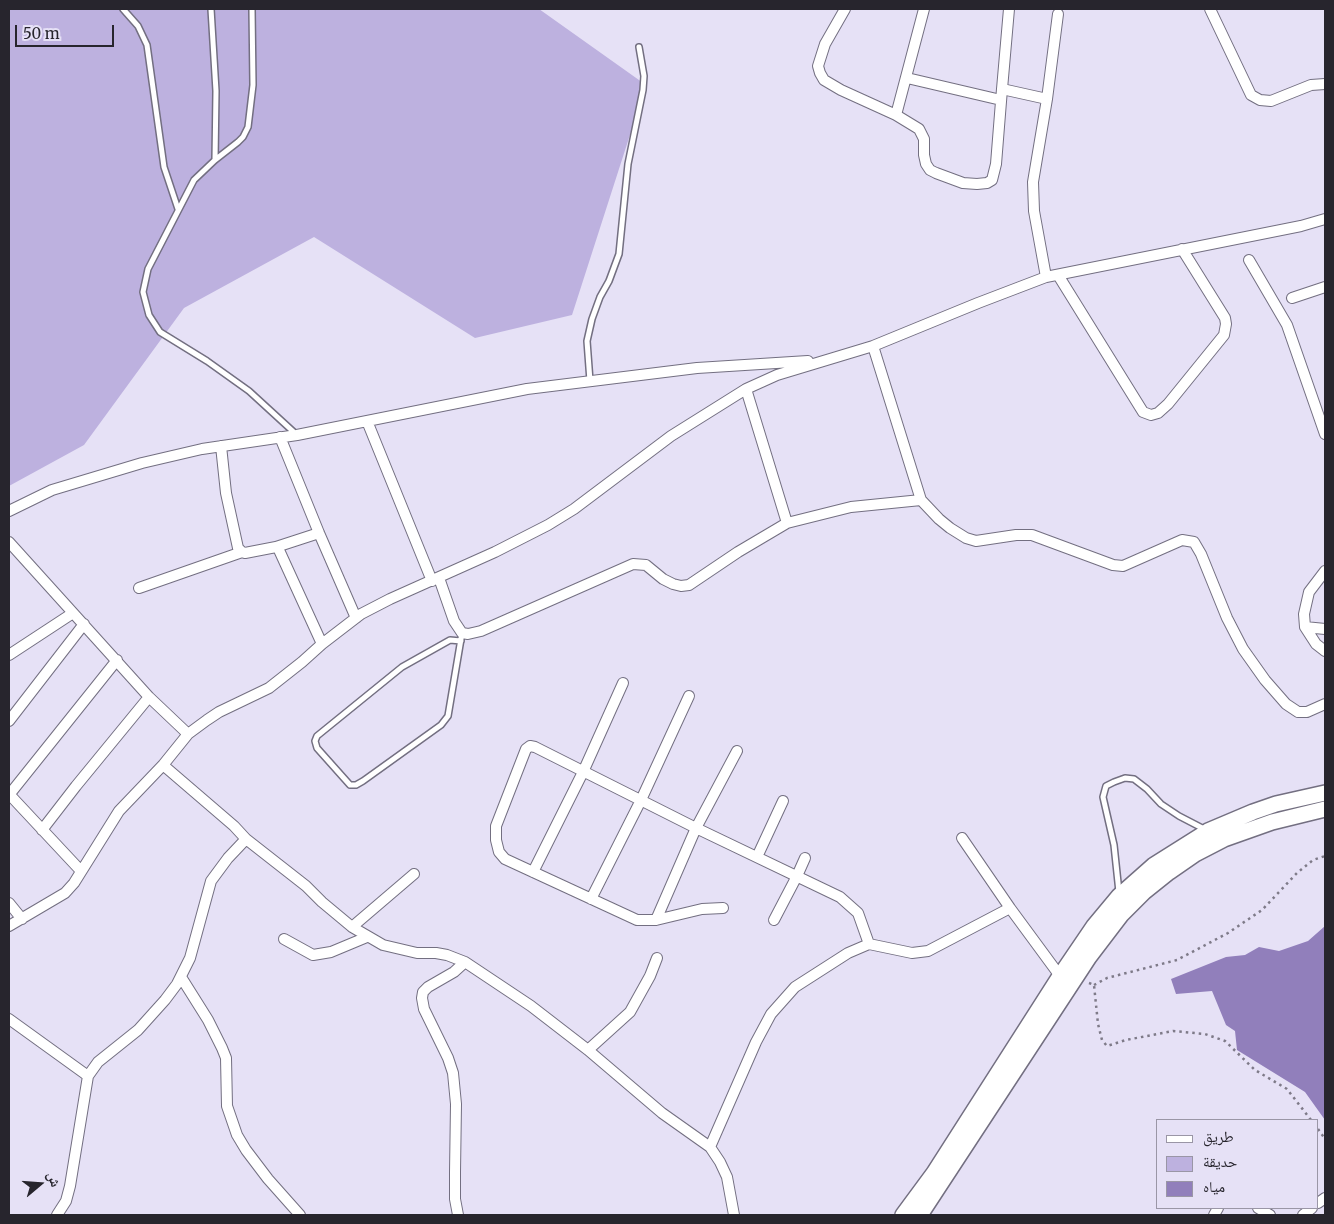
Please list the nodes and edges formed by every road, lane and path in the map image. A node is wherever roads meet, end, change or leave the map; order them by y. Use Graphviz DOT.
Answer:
graph roads {
  1 [pos="123,9"];
  2 [pos="211,9"];
  3 [pos="252,9"];
  4 [pos="845,9"];
  5 [pos="924,9"];
  6 [pos="1009,9"];
  7 [pos="1210,9"];
  8 [pos="1058,14"];
  9 [pos="639,47"];
  10 [pos="906,78"];
  11 [pos="1325,84"];
  12 [pos="1002,89"];
  13 [pos="1047,99"];
  14 [pos="1001,100"];
  15 [pos="896,115"];
  16 [pos="215,160"];
  17 [pos="178,209"];
  18 [pos="1325,219"];
  19 [pos="1182,249"];
  20 [pos="1249,260"];
  21 [pos="1058,274"];
  22 [pos="1046,277"];
  23 [pos="1325,287"];
  24 [pos="1292,298"];
  25 [pos="873,346"];
  26 [pos="824,361"];
  27 [pos="590,381"];
  28 [pos="746,389"];
  29 [pos="367,420"];
  30 [pos="1325,434"];
  31 [pos="297,435"];
  32 [pos="280,437"];
  33 [pos="221,446"];
  34 [pos="921,500"];
  35 [pos="9,511"];
  36 [pos="787,522"];
  37 [pos="318,533"];
  38 [pos="9,542"];
  39 [pos="276,547"];
  40 [pos="242,552"];
  41 [pos="1325,571"];
  42 [pos="435,579"];
  43 [pos="139,588"];
  44 [pos="73,613"];
  45 [pos="356,618"];
  46 [pos="84,624"];
  47 [pos="1306,627"];
  48 [pos="1325,629"];
  49 [pos="462,637"];
  50 [pos="322,644"];
  51 [pos="1325,651"];
  52 [pos="9,655"];
  53 [pos="117,660"];
  54 [pos="622,683"];
  55 [pos="689,696"];
  56 [pos="149,698"];
  57 [pos="1325,704"];
  58 [pos="9,721"];
  59 [pos="188,734"];
  60 [pos="737,751"];
  61 [pos="163,765"];
  62 [pos="584,772"];
  63 [pos="1325,794"];
  64 [pos="9,795"];
  65 [pos="641,800"];
  66 [pos="783,801"];
  67 [pos="1325,809"];
  68 [pos="696,828"];
  69 [pos="42,830"];
  70 [pos="1208,831"];
  71 [pos="962,838"];
  72 [pos="246,839"];
  73 [pos="1224,840"];
  74 [pos="1325,856"];
  75 [pos="757,857"];
  76 [pos="805,858"];
  77 [pos="81,871"];
  78 [pos="534,872"];
  79 [pos="414,874"];
  80 [pos="797,876"];
  81 [pos="1119,896"];
  82 [pos="591,899"];
  83 [pos="9,903"];
  84 [pos="723,908"];
  85 [pos="1010,908"];
  86 [pos="1121,915"];
  87 [pos="22,919"];
  88 [pos="656,920"];
  89 [pos="774,920"];
  90 [pos="9,926"];
  91 [pos="352,927"];
  92 [pos="367,936"];
  93 [pos="284,939"];
  94 [pos="869,944"];
  95 [pos="657,958"];
  96 [pos="465,962"];
  97 [pos="1060,976"];
  98 [pos="180,977"];
  99 [pos="1076,978"];
  100 [pos="1094,985"];
  101 [pos="9,1018"];
  102 [pos="588,1050"];
  103 [pos="88,1076"];
  104 [pos="1310,1119"];
  105 [pos="710,1147"];
  106 [pos="57,1215"];
  107 [pos="300,1215"];
  108 [pos="458,1215"];
  109 [pos="734,1215"];
  110 [pos="903,1215"];
  111 [pos="920,1215"];
  1 -- 17 [label="lane"];
  2 -- 16 [label="lane"];
  3 -- 16 [label="lane"];
  4 -- 15 [label="street"];
  5 -- 10 [label="street"];
  6 -- 12 [label="street"];
  7 -- 11 [label="street"];
  8 -- 13 [label="street"];
  9 -- 27 [label="lane"];
  10 -- 14 [label="street"];
  10 -- 15 [label="street"];
  12 -- 13 [label="street"];
  12 -- 14 [label="street"];
  13 -- 22 [label="street"];
  14 -- 15 [label="street"];
  16 -- 17 [label="lane"];
  17 -- 31 [label="lane"];
  18 -- 19 [label="street"];
  19 -- 21 [label="street"];
  19 -- 21 [label="street"];
  20 -- 30 [label="street"];
  21 -- 22 [label="street"];
  22 -- 25 [label="street"];
  23 -- 24 [label="street"];
  25 -- 26 [label="street"];
  25 -- 34 [label="street"];
  26 -- 27 [label="street"];
  26 -- 28 [label="street"];
  27 -- 29 [label="street"];
  28 -- 36 [label="street"];
  28 -- 42 [label="street"];
  29 -- 31 [label="street"];
  29 -- 42 [label="street"];
  31 -- 32 [label="street"];
  32 -- 33 [label="street"];
  32 -- 37 [label="street"];
  33 -- 35 [label="street"];
  33 -- 40 [label="street"];
  34 -- 36 [label="street"];
  34 -- 57 [label="street"];
  36 -- 49 [label="street"];
  37 -- 39 [label="street"];
  37 -- 45 [label="street"];
  38 -- 44 [label="street"];
  39 -- 40 [label="street"];
  39 -- 50 [label="street"];
  40 -- 43 [label="street"];
  41 -- 47 [label="street"];
  42 -- 45 [label="street"];
  42 -- 49 [label="street"];
  44 -- 46 [label="street"];
  44 -- 52 [label="street"];
  45 -- 50 [label="street"];
  46 -- 53 [label="street"];
  46 -- 58 [label="street"];
  47 -- 48 [label="street"];
  47 -- 51 [label="street"];
  49 -- 49 [label="lane"];
  50 -- 59 [label="street"];
  53 -- 56 [label="street"];
  53 -- 64 [label="street"];
  54 -- 62 [label="street"];
  55 -- 65 [label="street"];
  56 -- 59 [label="street"];
  56 -- 69 [label="street"];
  59 -- 61 [label="street"];
  60 -- 68 [label="street"];
  61 -- 72 [label="street"];
  61 -- 77 [label="street"];
  62 -- 65 [label="street"];
  62 -- 78 [label="street"];
  62 -- 78 [label="street"];
  63 -- 70 [label="main road"];
  64 -- 69 [label="street"];
  65 -- 68 [label="street"];
  65 -- 82 [label="street"];
  66 -- 75 [label="street"];
  67 -- 73 [label="main road"];
  68 -- 75 [label="street"];
  68 -- 88 [label="street"];
  69 -- 77 [label="street"];
  70 -- 73 [label="lane"];
  70 -- 81 [label="main road"];
  70 -- 81 [label="lane"];
  71 -- 85 [label="street"];
  72 -- 91 [label="street"];
  72 -- 98 [label="street"];
  73 -- 86 [label="main road"];
  74 -- 100 [label="path"];
  75 -- 80 [label="street"];
  76 -- 80 [label="street"];
  77 -- 87 [label="street"];
  78 -- 82 [label="street"];
  79 -- 91 [label="street"];
  80 -- 89 [label="street"];
  80 -- 94 [label="street"];
  81 -- 86 [label="lane"];
  81 -- 97 [label="main road"];
  82 -- 88 [label="street"];
  83 -- 87 [label="street"];
  84 -- 88 [label="street"];
  85 -- 94 [label="street"];
  85 -- 97 [label="street"];
  86 -- 99 [label="main road"];
  87 -- 90 [label="street"];
  91 -- 92 [label="street"];
  92 -- 93 [label="street"];
  92 -- 96 [label="street"];
  94 -- 105 [label="street"];
  95 -- 102 [label="street"];
  96 -- 102 [label="street"];
  96 -- 108 [label="street"];
  97 -- 110 [label="main road"];
  98 -- 103 [label="street"];
  98 -- 107 [label="street"];
  99 -- 100 [label="path"];
  99 -- 111 [label="main road"];
  100 -- 104 [label="path"];
  101 -- 103 [label="street"];
  102 -- 105 [label="street"];
  103 -- 106 [label="street"];
  105 -- 109 [label="street"];
}
